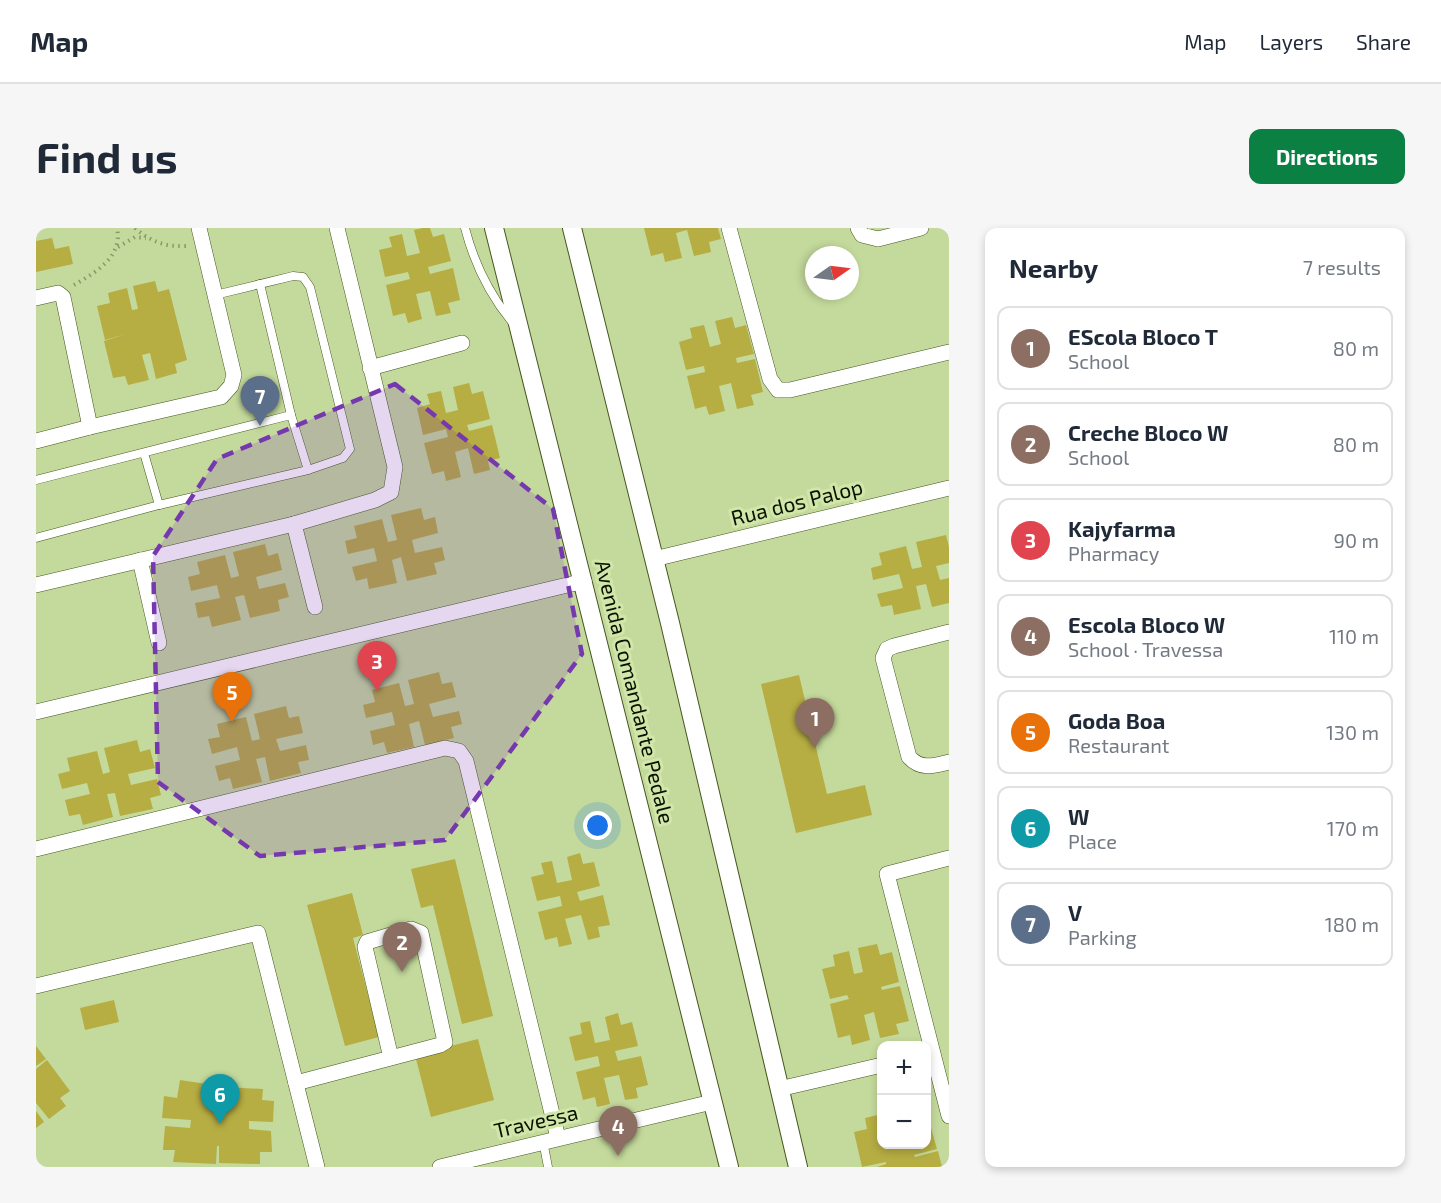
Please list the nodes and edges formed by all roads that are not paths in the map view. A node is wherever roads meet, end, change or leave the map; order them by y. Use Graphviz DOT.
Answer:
graph roads {
  1 [pos="199,228"];
  2 [pos="337,228"];
  3 [pos="465,228"];
  4 [pos="494,228"];
  5 [pos="572,228"];
  6 [pos="729,228"];
  7 [pos="858,228"];
  8 [pos="921,228"];
  9 [pos="260,284"];
  10 [pos="215,295"];
  11 [pos="36,298"];
  12 [pos="519,330"];
  13 [pos="462,343"];
  14 [pos="949,352"];
  15 [pos="370,368"];
  16 [pos="291,415"];
  17 [pos="90,427"];
  18 [pos="36,441"];
  19 [pos="144,453"];
  20 [pos="308,470"];
  21 [pos="36,480"];
  22 [pos="949,488"];
  23 [pos="159,505"];
  24 [pos="294,524"];
  25 [pos="36,538"];
  26 [pos="654,559"];
  27 [pos="140,560"];
  28 [pos="584,581"];
  29 [pos="36,585"];
  30 [pos="315,607"];
  31 [pos="949,632"];
  32 [pos="159,643"];
  33 [pos="36,712"];
  34 [pos="949,762"];
  35 [pos="36,849"];
  36 [pos="949,858"];
  37 [pos="36,986"];
  38 [pos="936,1052"];
  39 [pos="391,1058"];
  40 [pos="877,1066"];
  41 [pos="296,1083"];
  42 [pos="779,1089"];
  43 [pos="712,1102"];
  44 [pos="949,1116"];
  45 [pos="551,1140"];
  46 [pos="317,1167"];
  47 [pos="440,1167"];
  48 [pos="548,1167"];
  49 [pos="729,1167"];
  50 [pos="798,1167"];
  1 -- 10 [label="street"];
  2 -- 15 [label="street"];
  3 -- 12 [label="lane"];
  4 -- 12 [label="street, Avenida Comandante Pedale"];
  5 -- 26 [label="street"];
  6 -- 14 [label="street"];
  7 -- 8 [label="street"];
  9 -- 10 [label="lane"];
  9 -- 16 [label="lane"];
  9 -- 20 [label="lane"];
  10 -- 17 [label="street"];
  11 -- 17 [label="street"];
  12 -- 28 [label="street, Avenida Comandante Pedale"];
  13 -- 15 [label="street"];
  15 -- 24 [label="street"];
  16 -- 19 [label="lane"];
  16 -- 20 [label="lane"];
  17 -- 18 [label="street"];
  19 -- 21 [label="lane"];
  19 -- 23 [label="lane"];
  20 -- 23 [label="lane"];
  22 -- 26 [label="street, Rua dos Palop"];
  23 -- 25 [label="lane"];
  24 -- 27 [label="street"];
  24 -- 30 [label="street"];
  26 -- 42 [label="street"];
  27 -- 29 [label="street"];
  27 -- 32 [label="street"];
  28 -- 33 [label="street"];
  28 -- 43 [label="street, Avenida Comandante Pedale"];
  31 -- 34 [label="street"];
  35 -- 45 [label="street"];
  36 -- 38 [label="street"];
  37 -- 41 [label="street"];
  38 -- 44 [label="street"];
  39 -- 39 [label="street"];
  39 -- 41 [label="street"];
  40 -- 42 [label="street"];
  41 -- 46 [label="street"];
  42 -- 50 [label="street"];
  43 -- 45 [label="street, Travessa"];
  43 -- 49 [label="street, Avenida Comandante Pedale"];
  45 -- 47 [label="street, Travessa"];
  45 -- 48 [label="lane"];
}
